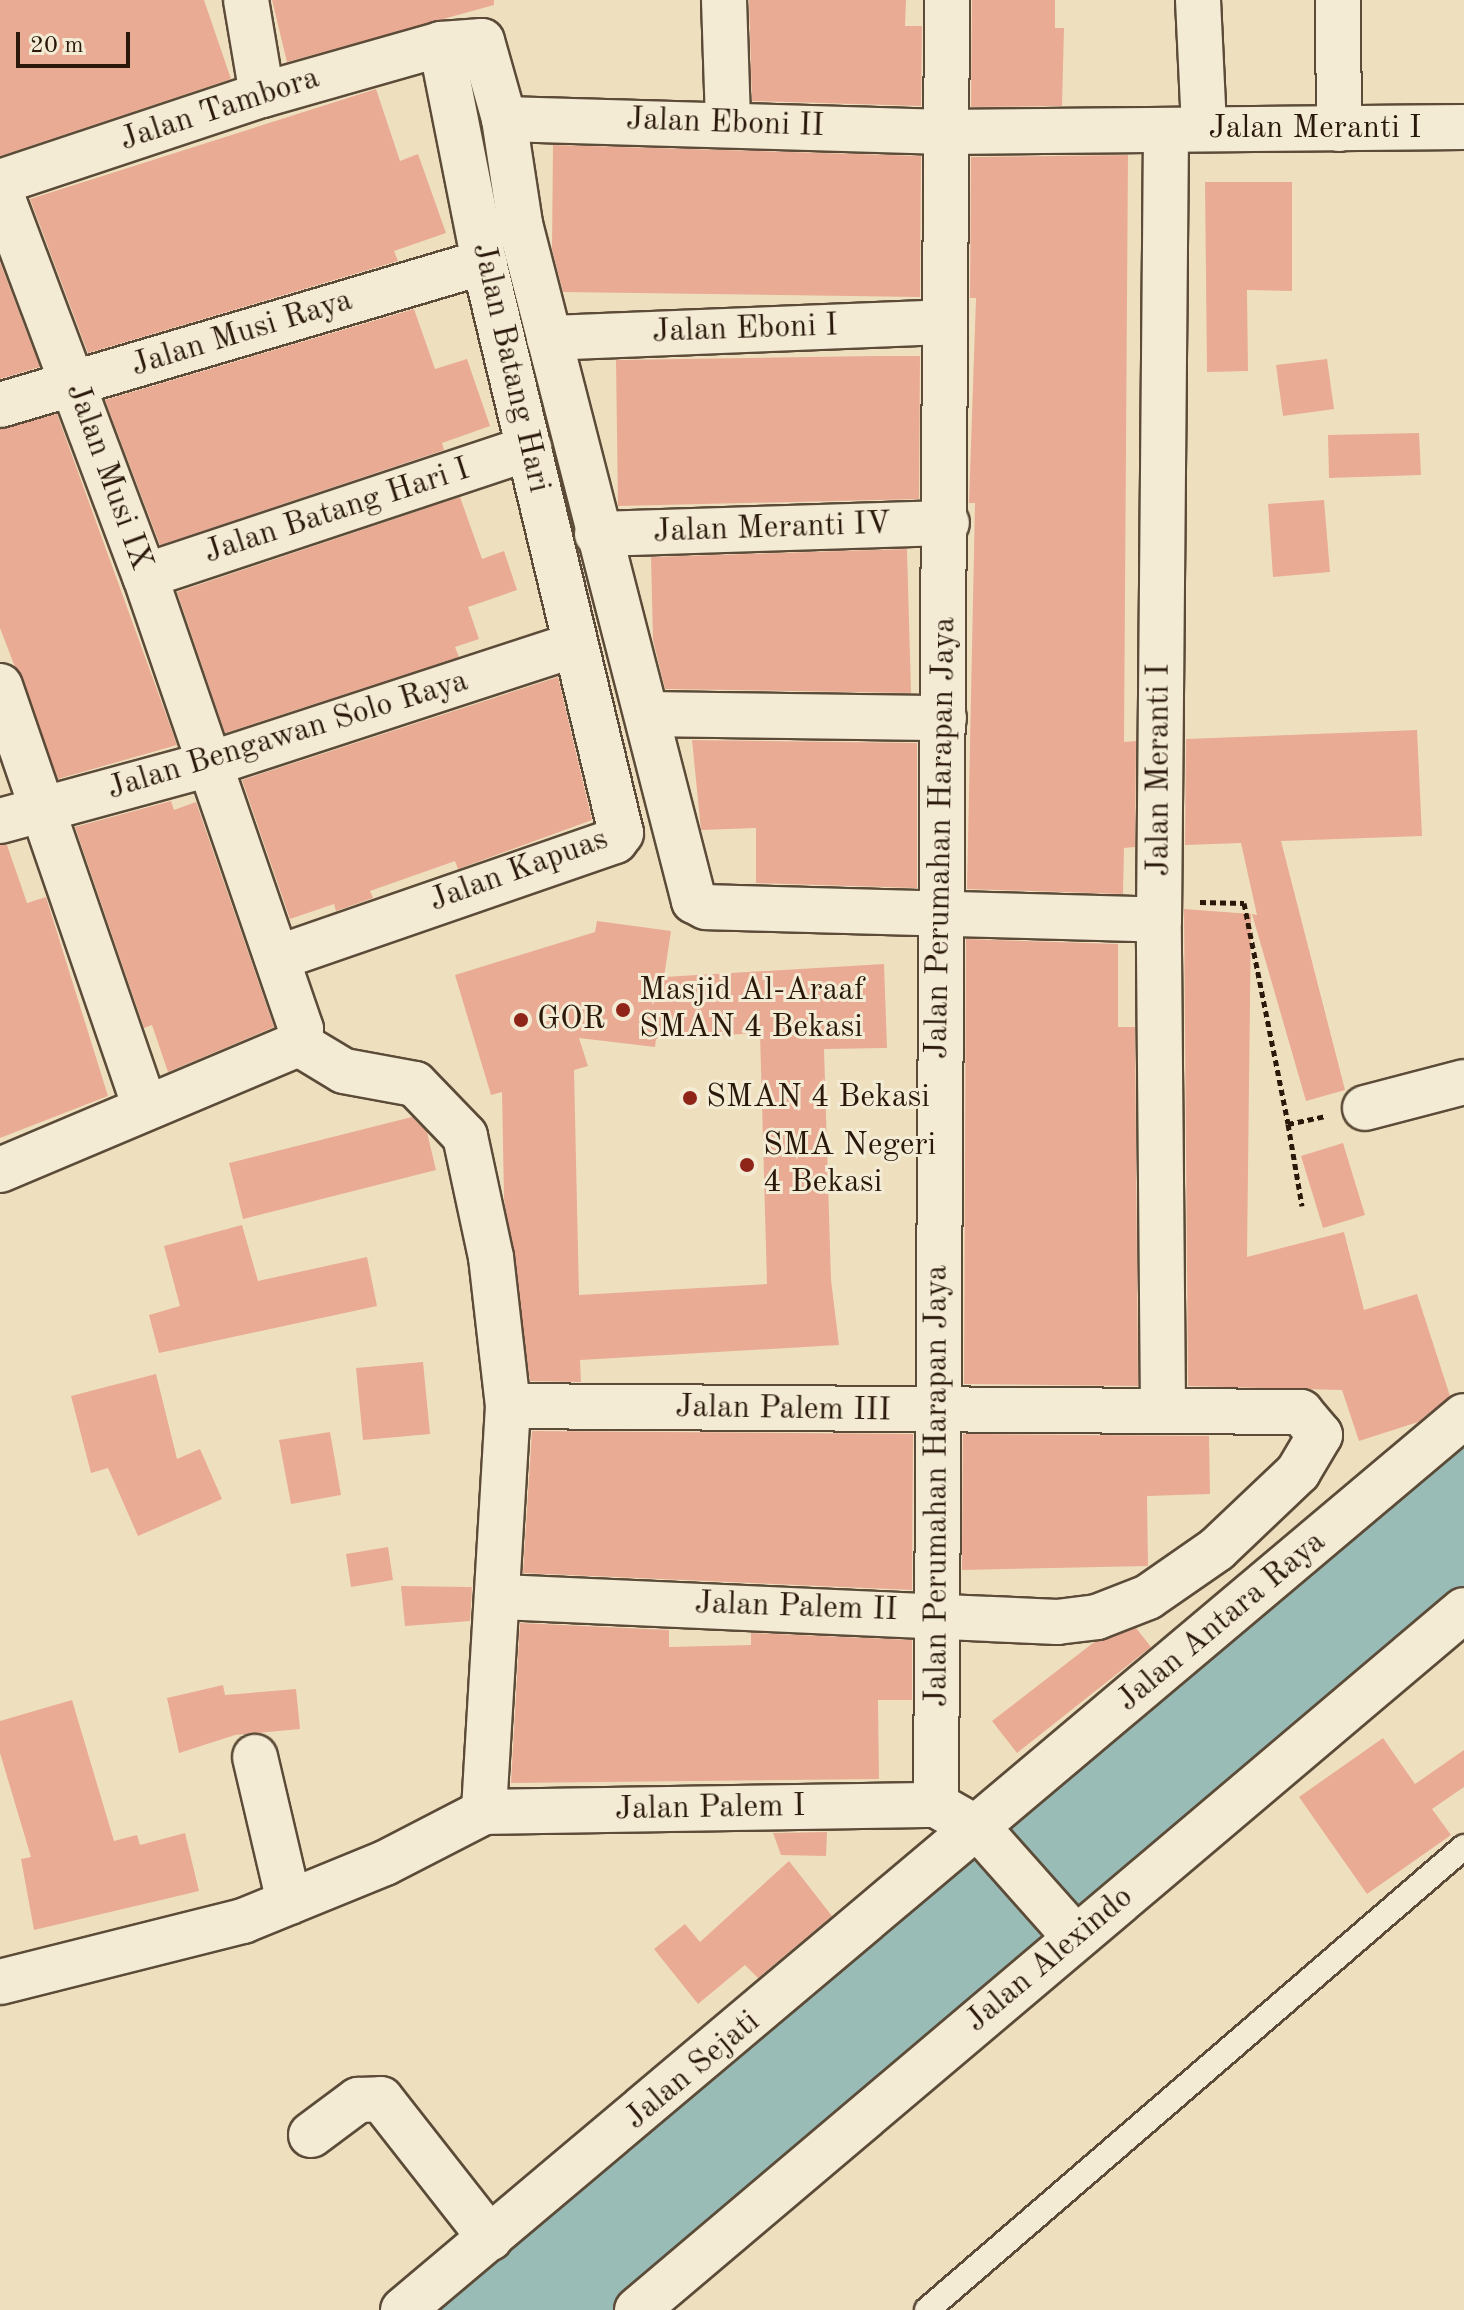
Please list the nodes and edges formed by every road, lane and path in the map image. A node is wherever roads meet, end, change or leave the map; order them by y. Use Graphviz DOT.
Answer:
graph roads {
  1 [pos="246,0"];
  2 [pos="724,0"];
  3 [pos="947,0"];
  4 [pos="1198,0"];
  5 [pos="1338,0"];
  6 [pos="441,44"];
  7 [pos="262,95"];
  8 [pos="504,119"];
  9 [pos="728,122"];
  10 [pos="1464,127"];
  11 [pos="1339,129"];
  12 [pos="1185,130"];
  13 [pos="946,132"];
  14 [pos="0,182"];
  15 [pos="0,191"];
  16 [pos="484,262"];
  17 [pos="941,322"];
  18 [pos="549,338"];
  19 [pos="74,384"];
  20 [pos="0,405"];
  21 [pos="529,448"];
  22 [pos="947,523"];
  23 [pos="597,534"];
  24 [pos="145,576"];
  25 [pos="575,645"];
  26 [pos="0,686"];
  27 [pos="621,691"];
  28 [pos="944,718"];
  29 [pos="210,764"];
  30 [pos="47,809"];
  31 [pos="0,821"];
  32 [pos="1159,911"];
  33 [pos="937,916"];
  34 [pos="277,958"];
  35 [pos="299,1044"];
  36 [pos="1464,1082"];
  37 [pos="144,1105"];
  38 [pos="1365,1108"];
  39 [pos="1288,1124"];
  40 [pos="0,1170"];
  41 [pos="1302,1206"];
  42 [pos="508,1406"];
  43 [pos="1163,1410"];
  44 [pos="941,1412"];
  45 [pos="1464,1416"];
  46 [pos="1316,1448"];
  47 [pos="501,1597"];
  48 [pos="1464,1610"];
  49 [pos="937,1613"];
  50 [pos="255,1757"];
  51 [pos="936,1805"];
  52 [pos="484,1812"];
  53 [pos="992,1842"];
  54 [pos="1464,1847"];
  55 [pos="289,1902"];
  56 [pos="1064,1925"];
  57 [pos="0,1982"];
  58 [pos="311,2135"];
  59 [pos="490,2238"];
  60 [pos="403,2310"];
  61 [pos="637,2310"];
  62 [pos="927,2310"];
  1 -- 7 [label="street"];
  2 -- 9 [label="street"];
  3 -- 13 [label="street, Jalan Perumahan Harapan Jaya"];
  4 -- 12 [label="street"];
  5 -- 11 [label="street"];
  6 -- 7 [label="street, Jalan Tambora"];
  6 -- 8 [label="street, Jalan Tambora"];
  6 -- 16 [label="street, Jalan Batang Hari"];
  7 -- 14 [label="street, Jalan Tambora"];
  8 -- 9 [label="street, Jalan Eboni II"];
  8 -- 18 [label="street"];
  9 -- 13 [label="street, Jalan Eboni II"];
  10 -- 11 [label="street, Jalan Meranti I"];
  11 -- 12 [label="street, Jalan Meranti I"];
  12 -- 13 [label="street, Jalan Meranti I"];
  12 -- 32 [label="street, Jalan Meranti I"];
  13 -- 17 [label="street, Jalan Perumahan Harapan Jaya"];
  15 -- 19 [label="street, Jalan Musi IX"];
  16 -- 19 [label="street, Jalan Musi Raya"];
  16 -- 21 [label="street, Jalan Batang Hari"];
  17 -- 18 [label="street, Jalan Eboni I"];
  17 -- 22 [label="street, Jalan Perumahan Harapan Jaya"];
  18 -- 23 [label="street"];
  19 -- 20 [label="street, Jalan Musi Raya"];
  19 -- 24 [label="street, Jalan Musi IX"];
  21 -- 24 [label="street, Jalan Batang Hari I"];
  21 -- 25 [label="street, Jalan Batang Hari"];
  22 -- 23 [label="street, Jalan Meranti IV"];
  22 -- 28 [label="street, Jalan Perumahan Harapan Jaya"];
  23 -- 27 [label="street"];
  24 -- 29 [label="street, Jalan Musi IX"];
  25 -- 27 [label="street, Jalan Batang Hari"];
  25 -- 29 [label="street, Jalan Bengawan Solo Raya"];
  26 -- 30 [label="street"];
  27 -- 28 [label="street"];
  27 -- 33 [label="street"];
  27 -- 34 [label="street, Jalan Kapuas"];
  28 -- 33 [label="street, Jalan Perumahan Harapan Jaya"];
  29 -- 30 [label="street, Jalan Bengawan Solo Raya"];
  29 -- 34 [label="street, Jalan Musi IX"];
  30 -- 31 [label="street, Jalan Bengawan Solo Raya"];
  30 -- 37 [label="street"];
  32 -- 33 [label="street"];
  32 -- 39 [label="path"];
  32 -- 43 [label="street, Jalan Meranti I"];
  33 -- 44 [label="street, Jalan Perumahan Harapan Jaya"];
  34 -- 35 [label="street, Jalan Musi IX"];
  35 -- 37 [label="street"];
  35 -- 42 [label="street"];
  36 -- 38 [label="street"];
  37 -- 40 [label="street"];
  38 -- 39 [label="path"];
  39 -- 41 [label="path"];
  42 -- 44 [label="street, Jalan Palem III"];
  42 -- 47 [label="street"];
  43 -- 44 [label="street, Jalan Palem III"];
  43 -- 46 [label="street, Jalan Palem III"];
  44 -- 49 [label="street, Jalan Perumahan Harapan Jaya"];
  45 -- 53 [label="street, Jalan Antara Raya"];
  46 -- 49 [label="street, Jalan Palem II"];
  47 -- 49 [label="street, Jalan Palem II"];
  47 -- 52 [label="street"];
  48 -- 56 [label="street, Jalan Alexindo"];
  49 -- 51 [label="street, Jalan Perumahan Harapan Jaya"];
  50 -- 55 [label="street"];
  51 -- 52 [label="street, Jalan Palem I"];
  51 -- 53 [label="street"];
  52 -- 55 [label="street"];
  53 -- 56 [label="street"];
  53 -- 59 [label="street, Jalan Sejati"];
  54 -- 62 [label="lane"];
  55 -- 57 [label="street"];
  56 -- 61 [label="street, Jalan Alexindo"];
  58 -- 59 [label="street"];
  59 -- 60 [label="street, Jalan Sejati"];
}
